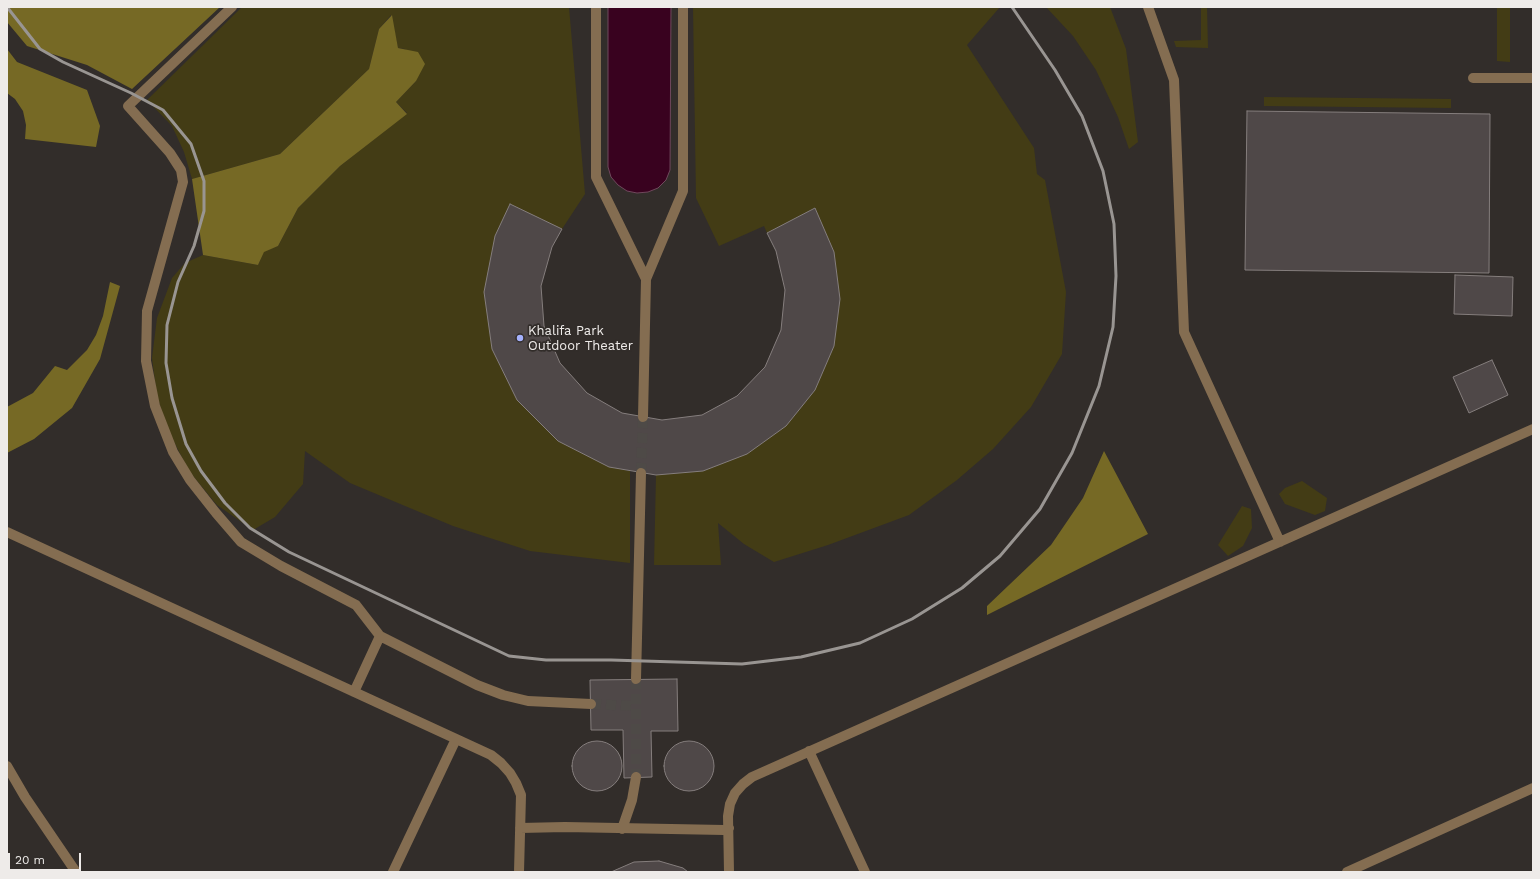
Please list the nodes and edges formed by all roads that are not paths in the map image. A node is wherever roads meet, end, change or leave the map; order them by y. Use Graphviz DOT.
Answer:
graph roads {
  1 [pos="232,7"];
  2 [pos="596,7"];
  3 [pos="682,7"];
  4 [pos="1148,7"];
  5 [pos="1472,78"];
  6 [pos="1533,78"];
  7 [pos="646,279"];
  8 [pos="642,417"];
  9 [pos="1533,429"];
  10 [pos="641,473"];
  11 [pos="7,532"];
  12 [pos="1280,542"];
  13 [pos="380,636"];
  14 [pos="636,679"];
  15 [pos="354,692"];
  16 [pos="591,704"];
  17 [pos="456,739"];
  18 [pos="809,751"];
  19 [pos="7,766"];
  20 [pos="636,777"];
  21 [pos="1533,788"];
  22 [pos="520,828"];
  23 [pos="729,828"];
  24 [pos="622,829"];
  25 [pos="76,872"];
  26 [pos="393,872"];
  27 [pos="519,872"];
  28 [pos="729,872"];
  29 [pos="865,872"];
  30 [pos="1347,872"];
  1 -- 13 [label="street"];
  2 -- 7 [label="street"];
  3 -- 7 [label="street"];
  4 -- 12 [label="street"];
  5 -- 6 [label="street"];
  7 -- 8 [label="street"];
  9 -- 12 [label="street"];
  10 -- 14 [label="street"];
  11 -- 15 [label="street"];
  12 -- 18 [label="street"];
  13 -- 15 [label="street"];
  13 -- 16 [label="street"];
  15 -- 17 [label="street"];
  17 -- 22 [label="street"];
  17 -- 26 [label="street"];
  18 -- 23 [label="street"];
  18 -- 29 [label="street"];
  19 -- 25 [label="street"];
  20 -- 24 [label="street"];
  21 -- 30 [label="street"];
  22 -- 24 [label="street"];
  22 -- 27 [label="street"];
  23 -- 24 [label="street"];
  23 -- 28 [label="street"];
}
